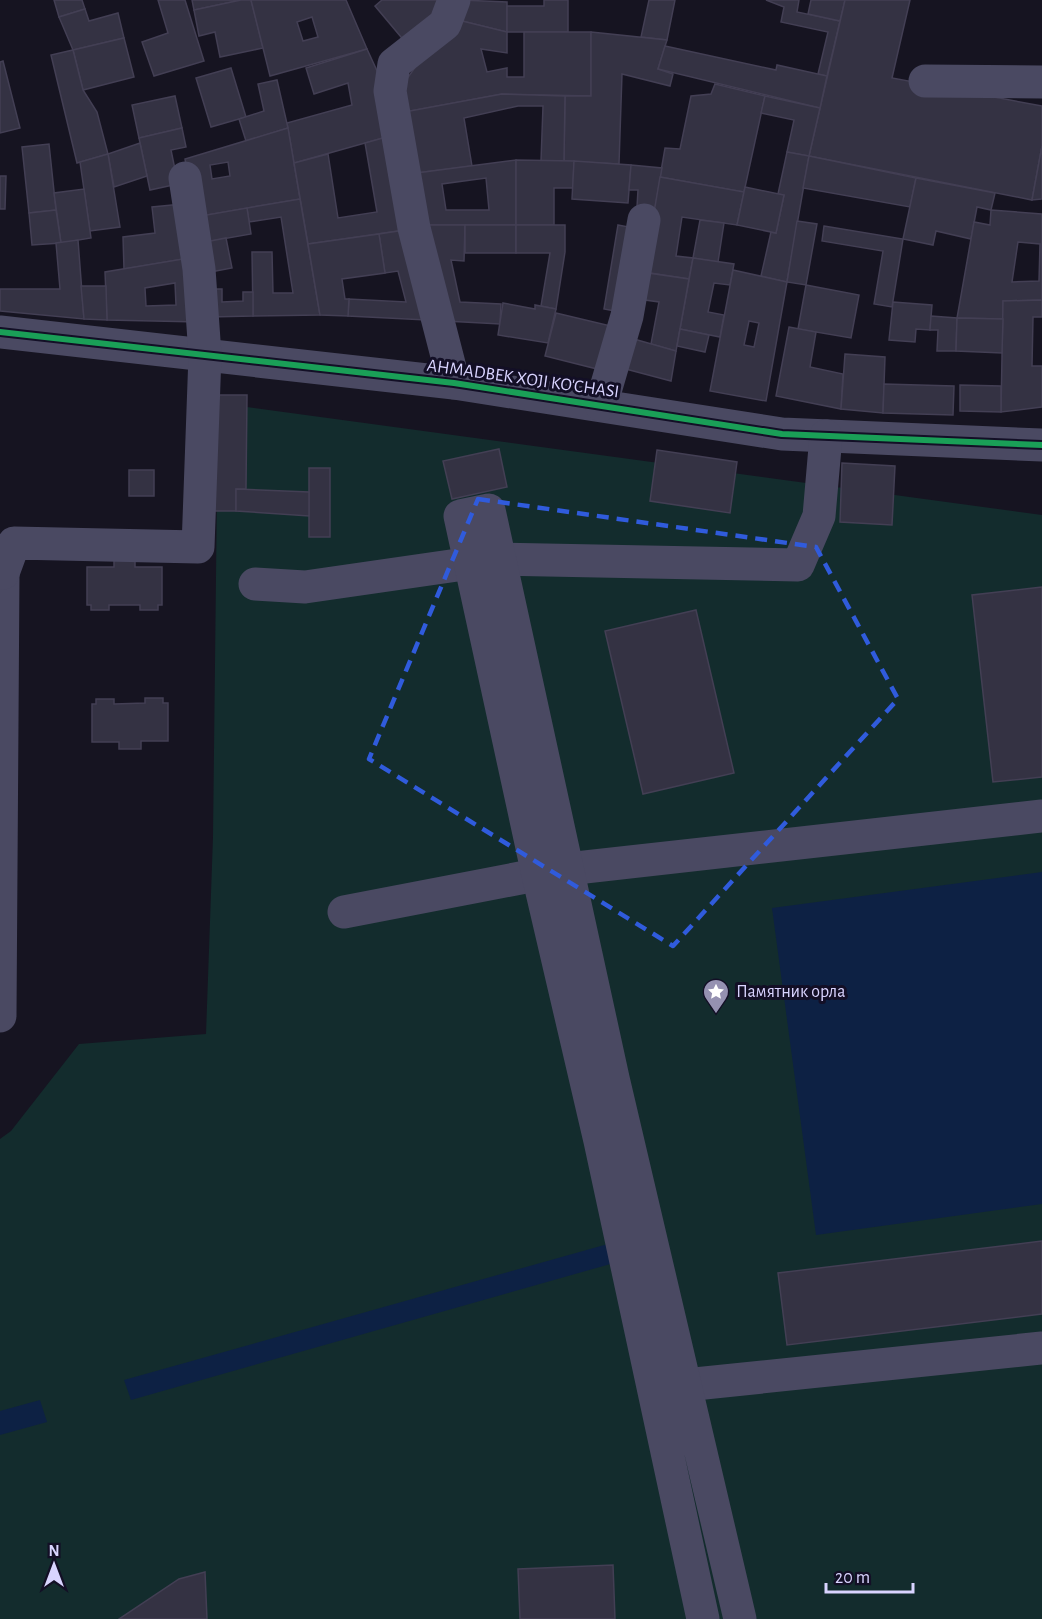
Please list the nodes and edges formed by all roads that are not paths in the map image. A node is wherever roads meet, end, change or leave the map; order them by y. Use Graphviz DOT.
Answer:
graph roads {
  1 [pos="454,0"];
  2 [pos="925,81"];
  3 [pos="1042,81"];
  4 [pos="185,178"];
  5 [pos="644,220"];
  6 [pos="0,332"];
  7 [pos="205,355"];
  8 [pos="454,383"];
  9 [pos="601,405"];
  10 [pos="826,436"];
  11 [pos="1042,445"];
  12 [pos="4,558"];
  13 [pos="485,561"];
  14 [pos="255,584"];
  15 [pos="1042,816"];
  16 [pos="552,872"];
  17 [pos="344,912"];
  18 [pos="0,1016"];
  19 [pos="1042,1348"];
  20 [pos="685,1385"];
  21 [pos="703,1619"];
  22 [pos="740,1619"];
  1 -- 8 [label="street"];
  2 -- 3 [label="street"];
  4 -- 7 [label="street"];
  5 -- 9 [label="street"];
  6 -- 7 [label="street, AHMADBEK XOJI KO'CHASI"];
  7 -- 8 [label="street, AHMADBEK XOJI KO'CHASI"];
  7 -- 12 [label="street"];
  8 -- 9 [label="street, AHMADBEK XOJI KO'CHASI"];
  9 -- 10 [label="street, AHMADBEK XOJI KO'CHASI"];
  10 -- 11 [label="street, AHMADBEK XOJI KO'CHASI"];
  10 -- 13 [label="street"];
  12 -- 18 [label="street"];
  13 -- 14 [label="street"];
  13 -- 16 [label="street"];
  15 -- 16 [label="street"];
  16 -- 17 [label="street"];
  16 -- 20 [label="street"];
  16 -- 21 [label="street"];
  19 -- 20 [label="street"];
  20 -- 22 [label="street"];
}
